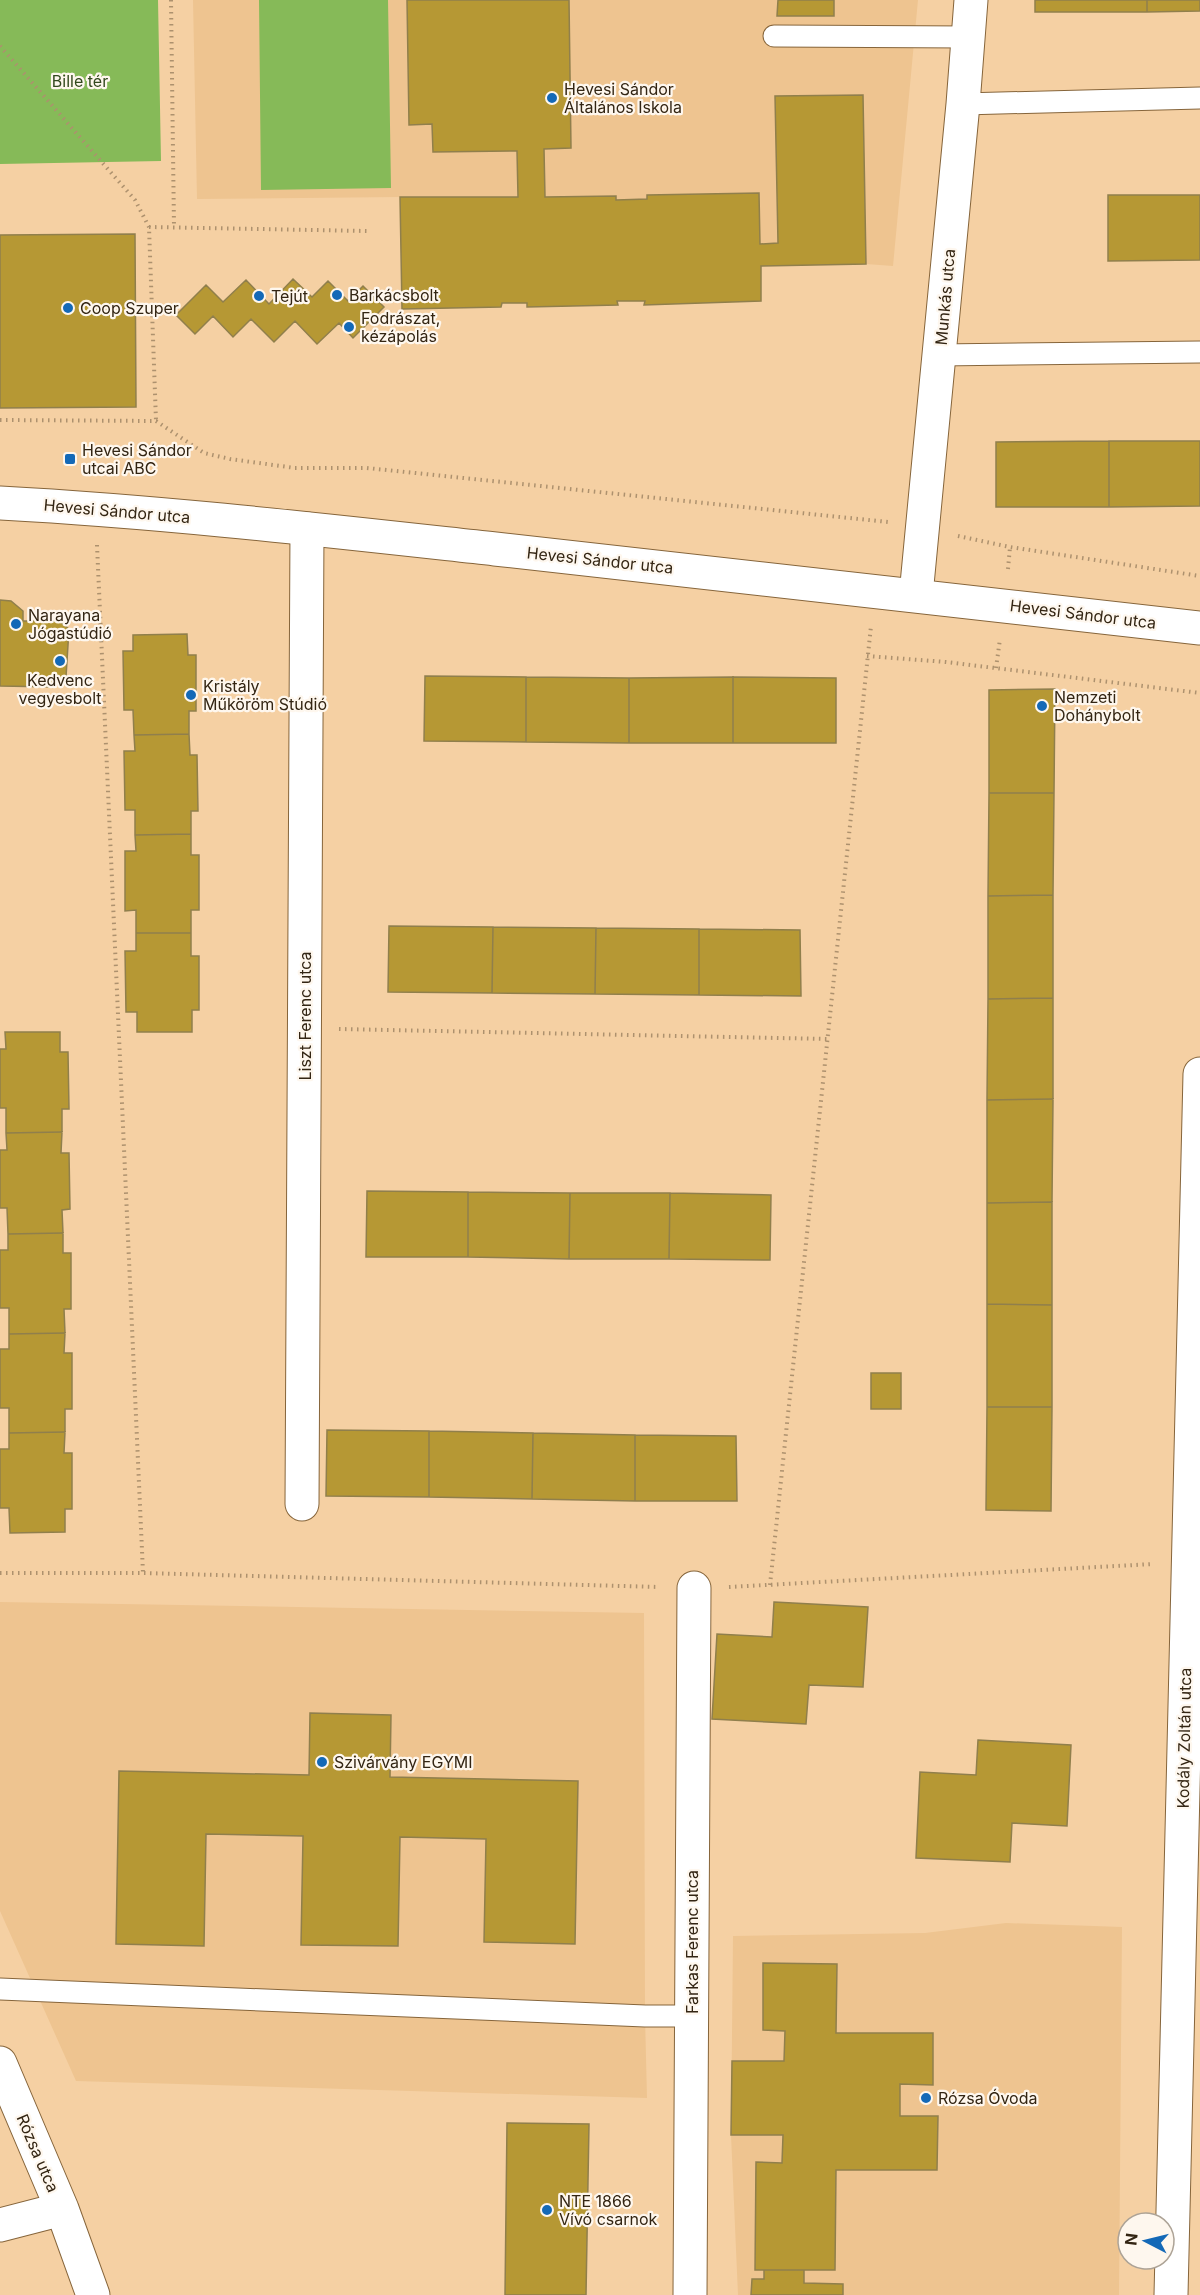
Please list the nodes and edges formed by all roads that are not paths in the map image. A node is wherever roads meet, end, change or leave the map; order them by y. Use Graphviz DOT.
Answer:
graph roads {
  1 [pos="971,0"];
  2 [pos="774,36"];
  3 [pos="968,37"];
  4 [pos="1200,98"];
  5 [pos="963,104"];
  6 [pos="1200,352"];
  7 [pos="939,355"];
  8 [pos="0,502"];
  9 [pos="307,529"];
  10 [pos="916,595"];
  11 [pos="1200,628"];
  12 [pos="1200,1074"];
  13 [pos="302,1504"];
  14 [pos="694,1588"];
  15 [pos="0,1989"];
  16 [pos="691,2016"];
  17 [pos="0,2063"];
  18 [pos="62,2209"];
  19 [pos="0,2225"];
  20 [pos="93,2295"];
  21 [pos="690,2295"];
  22 [pos="1171,2295"];
  1 -- 3 [label="street, Munkás utca"];
  2 -- 3 [label="lane"];
  3 -- 5 [label="street, Munkás utca"];
  4 -- 5 [label="lane"];
  5 -- 7 [label="street, Munkás utca"];
  6 -- 7 [label="lane"];
  7 -- 10 [label="street, Munkás utca"];
  8 -- 9 [label="street, Hevesi Sándor utca"];
  9 -- 10 [label="street, Hevesi Sándor utca"];
  9 -- 13 [label="street, Liszt Ferenc utca"];
  10 -- 11 [label="street, Hevesi Sándor utca"];
  12 -- 22 [label="street, Kodály Zoltán utca"];
  14 -- 16 [label="street, Farkas Ferenc utca"];
  15 -- 16 [label="lane"];
  16 -- 21 [label="street, Farkas Ferenc utca"];
  17 -- 18 [label="street, Rózsa utca"];
  18 -- 19 [label="street, Rózsa utca"];
  18 -- 20 [label="street, Rózsa utca"];
}
